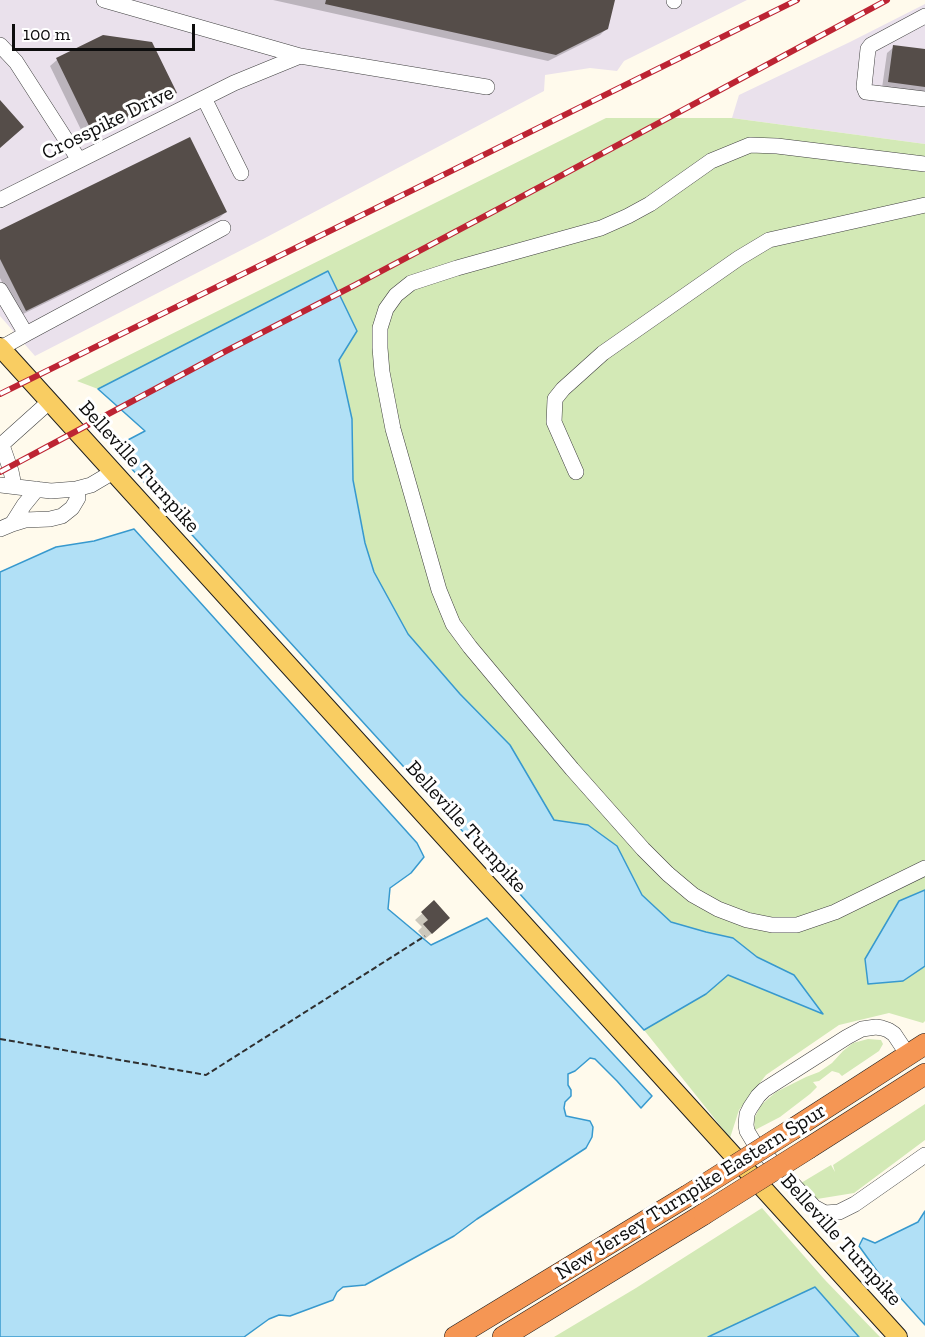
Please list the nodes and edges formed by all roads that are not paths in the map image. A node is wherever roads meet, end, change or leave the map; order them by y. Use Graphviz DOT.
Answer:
graph roads {
  1 [pos="104,0"];
  2 [pos="925,16"];
  3 [pos="0,45"];
  4 [pos="300,56"];
  5 [pos="486,87"];
  6 [pos="204,98"];
  7 [pos="925,99"];
  8 [pos="79,160"];
  9 [pos="925,164"];
  10 [pos="242,173"];
  11 [pos="0,200"];
  12 [pos="925,206"];
  13 [pos="223,228"];
  14 [pos="0,290"];
  15 [pos="26,334"];
  16 [pos="1,348"];
  17 [pos="49,402"];
  18 [pos="1,446"];
  19 [pos="113,472"];
  20 [pos="576,472"];
  21 [pos="7,486"];
  22 [pos="37,489"];
  23 [pos="77,489"];
  24 [pos="6,526"];
  25 [pos="925,868"];
  26 [pos="917,1050"];
  27 [pos="925,1074"];
  28 [pos="925,1155"];
  29 [pos="455,1337"];
  30 [pos="502,1337"];
  31 [pos="898,1337"];
  1 -- 4 [label="street"];
  2 -- 7 [label="street"];
  3 -- 8 [label="street"];
  4 -- 5 [label="street"];
  4 -- 6 [label="street, Crosspike Drive"];
  6 -- 8 [label="street, Crosspike Drive"];
  6 -- 10 [label="street"];
  8 -- 11 [label="street, Crosspike Drive"];
  9 -- 25 [label="street"];
  12 -- 20 [label="street"];
  13 -- 15 [label="street"];
  14 -- 15 [label="street"];
  15 -- 16 [label="street"];
  16 -- 17 [label="main road, Belleville Turnpike"];
  17 -- 18 [label="street"];
  17 -- 19 [label="main road, Belleville Turnpike"];
  18 -- 21 [label="street"];
  19 -- 23 [label="street"];
  19 -- 31 [label="main road, Belleville Turnpike"];
  21 -- 22 [label="street"];
  22 -- 23 [label="street"];
  22 -- 24 [label="street"];
  23 -- 24 [label="street"];
  26 -- 28 [label="street"];
  26 -- 29 [label="highway, New Jersey Turnpike Eastern Spur, bridge"];
  27 -- 30 [label="highway, New Jersey Turnpike Eastern Spur, bridge"];
}
